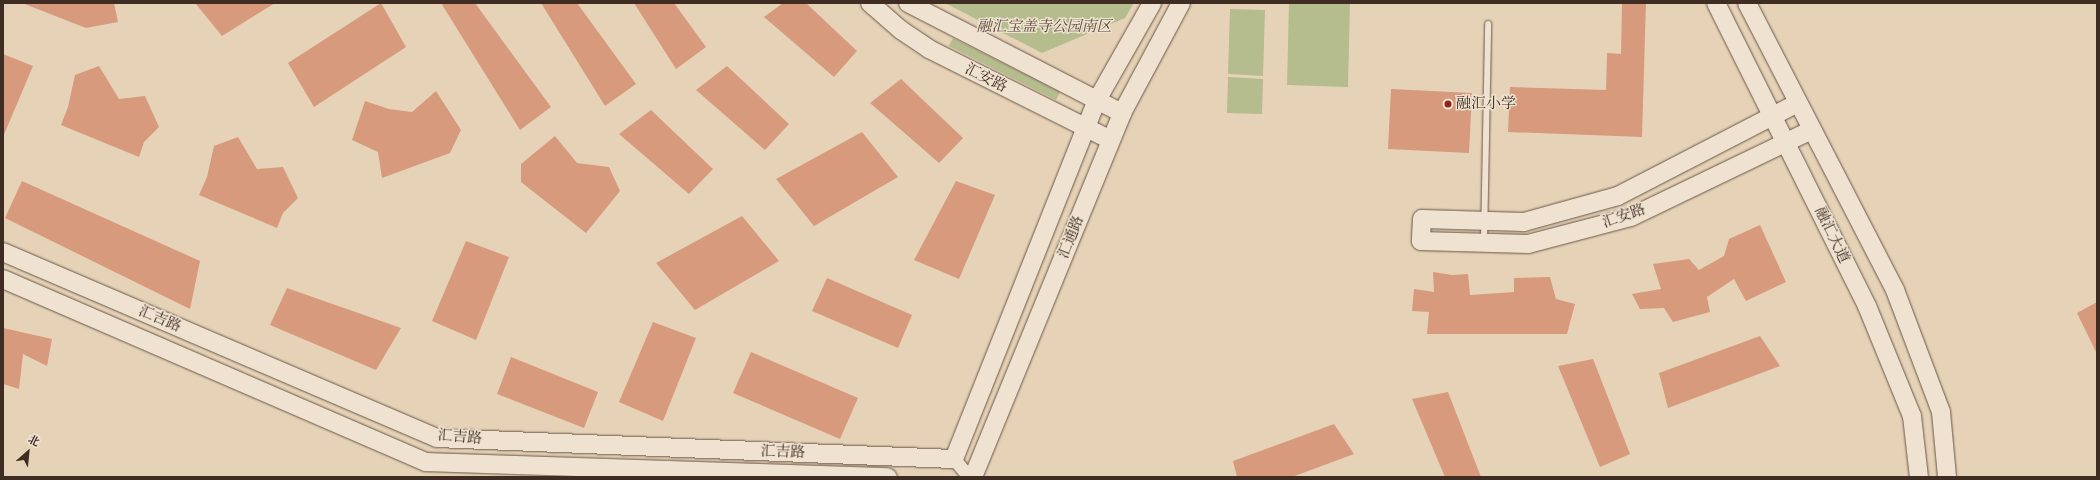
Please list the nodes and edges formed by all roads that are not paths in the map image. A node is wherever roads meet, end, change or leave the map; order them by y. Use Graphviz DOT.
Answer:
graph roads {
  1 [pos="870,3"];
  2 [pos="908,3"];
  3 [pos="1152,3"];
  4 [pos="1181,3"];
  5 [pos="1716,3"];
  6 [pos="1747,3"];
  7 [pos="1488,24"];
  8 [pos="1097,100"];
  9 [pos="1798,103"];
  10 [pos="1122,113"];
  11 [pos="1773,116"];
  12 [pos="1085,128"];
  13 [pos="1812,130"];
  14 [pos="1111,140"];
  15 [pos="1786,143"];
  16 [pos="1484,221"];
  17 [pos="1484,243"];
  18 [pos="3,252"];
  19 [pos="3,279"];
  20 [pos="954,459"];
  21 [pos="888,477"];
  22 [pos="970,477"];
  23 [pos="973,477"];
  24 [pos="1919,477"];
  25 [pos="1947,477"];
  1 -- 12 [label="street, 汇安路"];
  2 -- 8 [label="street, 汇安路"];
  3 -- 8 [label="street, 汇通路"];
  4 -- 10 [label="street, 汇通路"];
  5 -- 11 [label="street, 融汇大道"];
  6 -- 9 [label="street, 融汇大道"];
  7 -- 16 [label="lane"];
  8 -- 10 [label="street, 汇安路"];
  8 -- 12 [label="street, 汇通路"];
  9 -- 11 [label="street, 汇安路"];
  9 -- 13 [label="street, 融汇大道"];
  10 -- 14 [label="street, 汇通路"];
  11 -- 15 [label="street, 融汇大道"];
  11 -- 16 [label="street, 汇安路"];
  12 -- 14 [label="street, 汇安路"];
  12 -- 20 [label="street, 汇通路"];
  13 -- 15 [label="street, 汇安路"];
  13 -- 25 [label="street, 融汇大道"];
  14 -- 23 [label="street, 汇通路"];
  15 -- 17 [label="street, 汇安路"];
  15 -- 24 [label="street, 融汇大道"];
  16 -- 17 [label="lane"];
  16 -- 17 [label="street, 汇安路"];
  18 -- 20 [label="street, 汇吉路"];
  19 -- 21 [label="street, 汇吉路"];
  20 -- 22 [label="street"];
}
